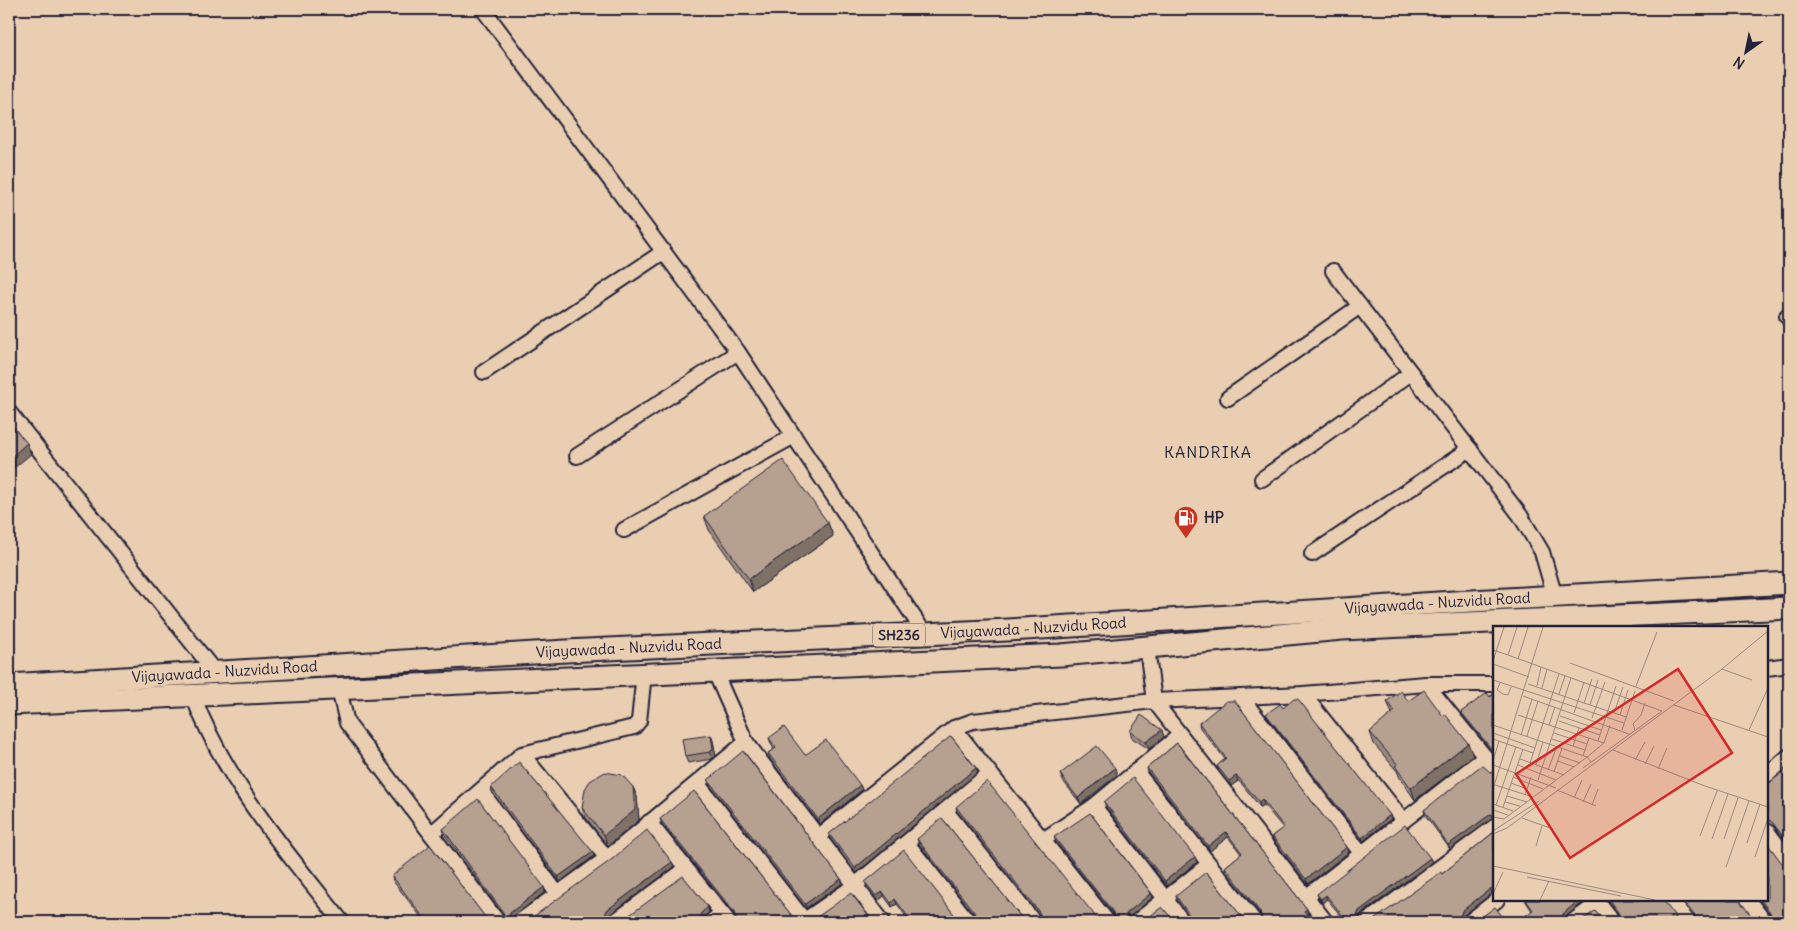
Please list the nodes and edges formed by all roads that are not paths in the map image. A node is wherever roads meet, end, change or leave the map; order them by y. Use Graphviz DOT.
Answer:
graph roads {
  1 [pos="483,9"];
  2 [pos="663,252"];
  3 [pos="1334,271"];
  4 [pos="1360,306"];
  5 [pos="738,352"];
  6 [pos="484,372"];
  7 [pos="1411,373"];
  8 [pos="1228,398"];
  9 [pos="9,412"];
  10 [pos="794,436"];
  11 [pos="1470,449"];
  12 [pos="577,456"];
  13 [pos="1262,479"];
  14 [pos="624,530"];
  15 [pos="1312,554"];
  16 [pos="1789,583"];
  17 [pos="1555,597"];
  18 [pos="1789,608"];
  19 [pos="1560,623"];
  20 [pos="925,634"];
  21 [pos="1147,654"];
  22 [pos="1768,668"];
  23 [pos="1787,668"];
  24 [pos="714,670"];
  25 [pos="215,672"];
  26 [pos="643,681"];
  27 [pos="1426,684"];
  28 [pos="1493,684"];
  29 [pos="9,685"];
  30 [pos="339,689"];
  31 [pos="1153,694"];
  32 [pos="1303,694"];
  33 [pos="193,696"];
  34 [pos="1241,698"];
  35 [pos="9,704"];
  36 [pos="954,728"];
  37 [pos="1180,735"];
  38 [pos="746,742"];
  39 [pos="522,754"];
  40 [pos="1788,761"];
  41 [pos="1490,762"];
  42 [pos="1136,771"];
  43 [pos="990,773"];
  44 [pos="1768,774"];
  45 [pos="698,784"];
  46 [pos="481,791"];
  47 [pos="1094,806"];
  48 [pos="946,811"];
  49 [pos="1403,820"];
  50 [pos="649,822"];
  51 [pos="1493,828"];
  52 [pos="1768,832"];
  53 [pos="431,834"];
  54 [pos="818,837"];
  55 [pos="1043,840"];
  56 [pos="907,843"];
  57 [pos="1361,853"];
  58 [pos="607,858"];
  59 [pos="1789,861"];
  60 [pos="1209,864"];
  61 [pos="686,869"];
  62 [pos="854,886"];
  63 [pos="557,893"];
  64 [pos="1306,897"];
  65 [pos="1164,898"];
  66 [pos="1496,901"];
  67 [pos="1597,901"];
  68 [pos="1672,901"];
  69 [pos="1749,901"];
  70 [pos="726,918"];
  71 [pos="342,922"];
  72 [pos="498,922"];
  73 [pos="519,922"];
  74 [pos="614,922"];
  75 [pos="710,922"];
  76 [pos="804,922"];
  77 [pos="883,922"];
  78 [pos="969,922"];
  79 [pos="1034,922"];
  80 [pos="1108,922"];
  81 [pos="1136,922"];
  82 [pos="1183,922"];
  83 [pos="1255,922"];
  84 [pos="1326,922"];
  85 [pos="1366,922"];
  86 [pos="1469,922"];
  87 [pos="1572,922"];
  88 [pos="1612,922"];
  89 [pos="1688,922"];
  90 [pos="1765,922"];
  1 -- 2 [label="street"];
  2 -- 5 [label="street"];
  2 -- 6 [label="street"];
  3 -- 4 [label="street"];
  4 -- 7 [label="street"];
  4 -- 8 [label="street"];
  5 -- 10 [label="street"];
  5 -- 12 [label="street"];
  7 -- 11 [label="street"];
  7 -- 13 [label="street"];
  9 -- 25 [label="street"];
  10 -- 14 [label="street"];
  10 -- 20 [label="street"];
  11 -- 15 [label="street"];
  11 -- 17 [label="street"];
  16 -- 17 [label="main road, Vijayawada - Nuzvidu Road / SH236"];
  17 -- 20 [label="main road, Vijayawada - Nuzvidu Road / SH236"];
  18 -- 19 [label="main road, Vijayawada - Nuzvidu Road / SH236"];
  19 -- 21 [label="main road, Vijayawada - Nuzvidu Road / SH236"];
  20 -- 25 [label="main road, Vijayawada - Nuzvidu Road / SH236"];
  21 -- 24 [label="main road, Vijayawada - Nuzvidu Road / SH236"];
  21 -- 31 [label="street"];
  22 -- 23 [label="street"];
  24 -- 26 [label="main road, Vijayawada - Nuzvidu Road / SH236"];
  24 -- 38 [label="street"];
  25 -- 29 [label="main road, Vijayawada - Nuzvidu Road / SH236"];
  26 -- 30 [label="main road, Vijayawada - Nuzvidu Road / SH236"];
  26 -- 39 [label="street"];
  27 -- 28 [label="street"];
  27 -- 32 [label="street"];
  27 -- 41 [label="street"];
  30 -- 33 [label="main road, Vijayawada - Nuzvidu Road / SH236"];
  30 -- 53 [label="street"];
  31 -- 34 [label="street"];
  31 -- 36 [label="street"];
  31 -- 37 [label="street"];
  32 -- 34 [label="street"];
  32 -- 49 [label="street"];
  33 -- 35 [label="main road, Vijayawada - Nuzvidu Road / SH236"];
  33 -- 71 [label="street"];
  34 -- 57 [label="street"];
  36 -- 43 [label="street"];
  36 -- 54 [label="street"];
  37 -- 42 [label="street"];
  37 -- 64 [label="street"];
  38 -- 45 [label="street"];
  38 -- 54 [label="street"];
  39 -- 46 [label="street"];
  39 -- 58 [label="street"];
  40 -- 44 [label="street"];
  41 -- 49 [label="street"];
  42 -- 47 [label="street"];
  42 -- 60 [label="street"];
  43 -- 48 [label="street"];
  43 -- 55 [label="street"];
  45 -- 50 [label="street"];
  45 -- 76 [label="street"];
  46 -- 53 [label="street"];
  46 -- 63 [label="street"];
  47 -- 55 [label="street"];
  47 -- 65 [label="street"];
  48 -- 56 [label="street"];
  48 -- 79 [label="street"];
  49 -- 57 [label="street"];
  50 -- 58 [label="street"];
  50 -- 61 [label="street"];
  51 -- 85 [label="street"];
  52 -- 59 [label="street"];
  53 -- 72 [label="street"];
  54 -- 62 [label="street"];
  55 -- 80 [label="street"];
  56 -- 62 [label="street"];
  56 -- 78 [label="street"];
  57 -- 64 [label="street"];
  58 -- 63 [label="street"];
  60 -- 65 [label="street"];
  60 -- 83 [label="street"];
  61 -- 70 [label="street"];
  61 -- 74 [label="street"];
  62 -- 76 [label="street"];
  62 -- 77 [label="street"];
  63 -- 73 [label="street"];
  64 -- 84 [label="street"];
  65 -- 81 [label="street"];
  65 -- 82 [label="street"];
  66 -- 86 [label="street"];
  67 -- 87 [label="street"];
  67 -- 88 [label="street"];
  68 -- 89 [label="street"];
  69 -- 90 [label="street"];
  70 -- 75 [label="street"];
}
